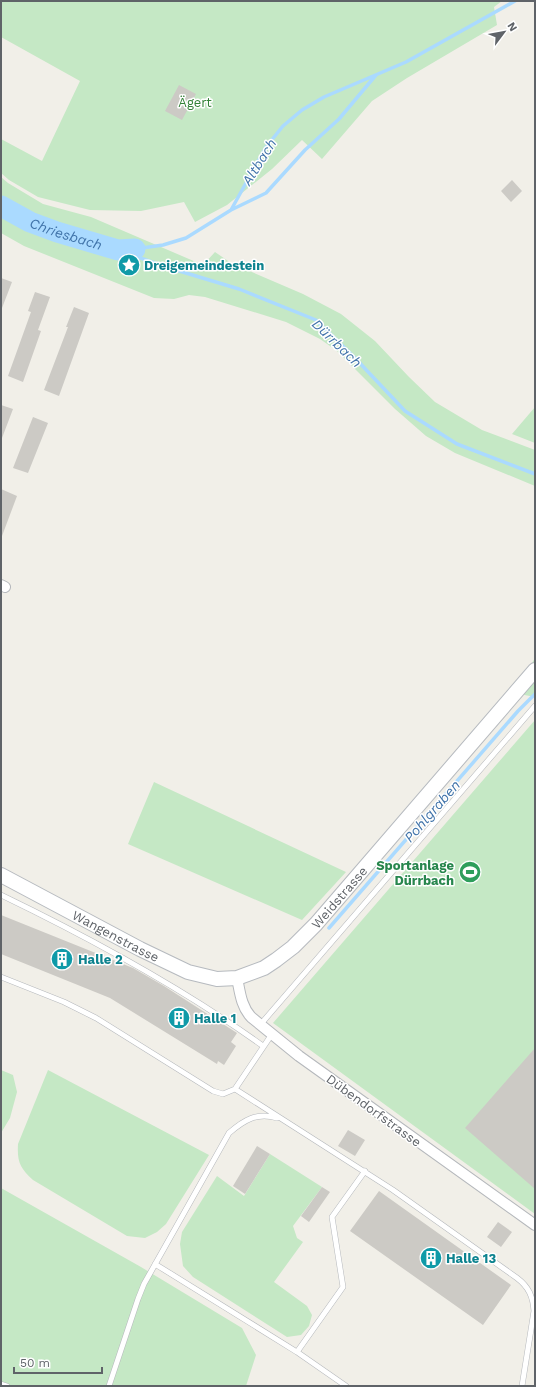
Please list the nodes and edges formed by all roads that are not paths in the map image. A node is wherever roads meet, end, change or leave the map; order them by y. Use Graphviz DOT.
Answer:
graph roads {
  1 [pos="535,670"];
  2 [pos="535,706"];
  3 [pos="1,875"];
  4 [pos="1,895"];
  5 [pos="1,977"];
  6 [pos="237,978"];
  7 [pos="260,1025"];
  8 [pos="272,1034"];
  9 [pos="263,1046"];
  10 [pos="234,1089"];
  11 [pos="289,1123"];
  12 [pos="365,1171"];
  13 [pos="535,1225"];
  14 [pos="155,1264"];
  15 [pos="298,1352"];
  16 [pos="1,1384"];
  17 [pos="7,1386"];
  18 [pos="109,1386"];
  19 [pos="346,1386"];
  20 [pos="522,1386"];
  1 -- 6 [label="main road, Weidstrasse"];
  2 -- 7 [label="lane"];
  3 -- 6 [label="main road, Wangenstrasse"];
  4 -- 9 [label="lane"];
  5 -- 10 [label="lane"];
  6 -- 7 [label="street, Dübendorfstrasse"];
  7 -- 8 [label="street, Dübendorfstrasse"];
  8 -- 9 [label="lane"];
  8 -- 13 [label="street, Dübendorfstrasse"];
  9 -- 10 [label="lane"];
  10 -- 11 [label="lane"];
  11 -- 12 [label="lane"];
  11 -- 14 [label="lane"];
  12 -- 15 [label="lane"];
  12 -- 20 [label="lane"];
  14 -- 15 [label="lane"];
  14 -- 18 [label="lane"];
  15 -- 19 [label="lane"];
  16 -- 17 [label="lane"];
}
